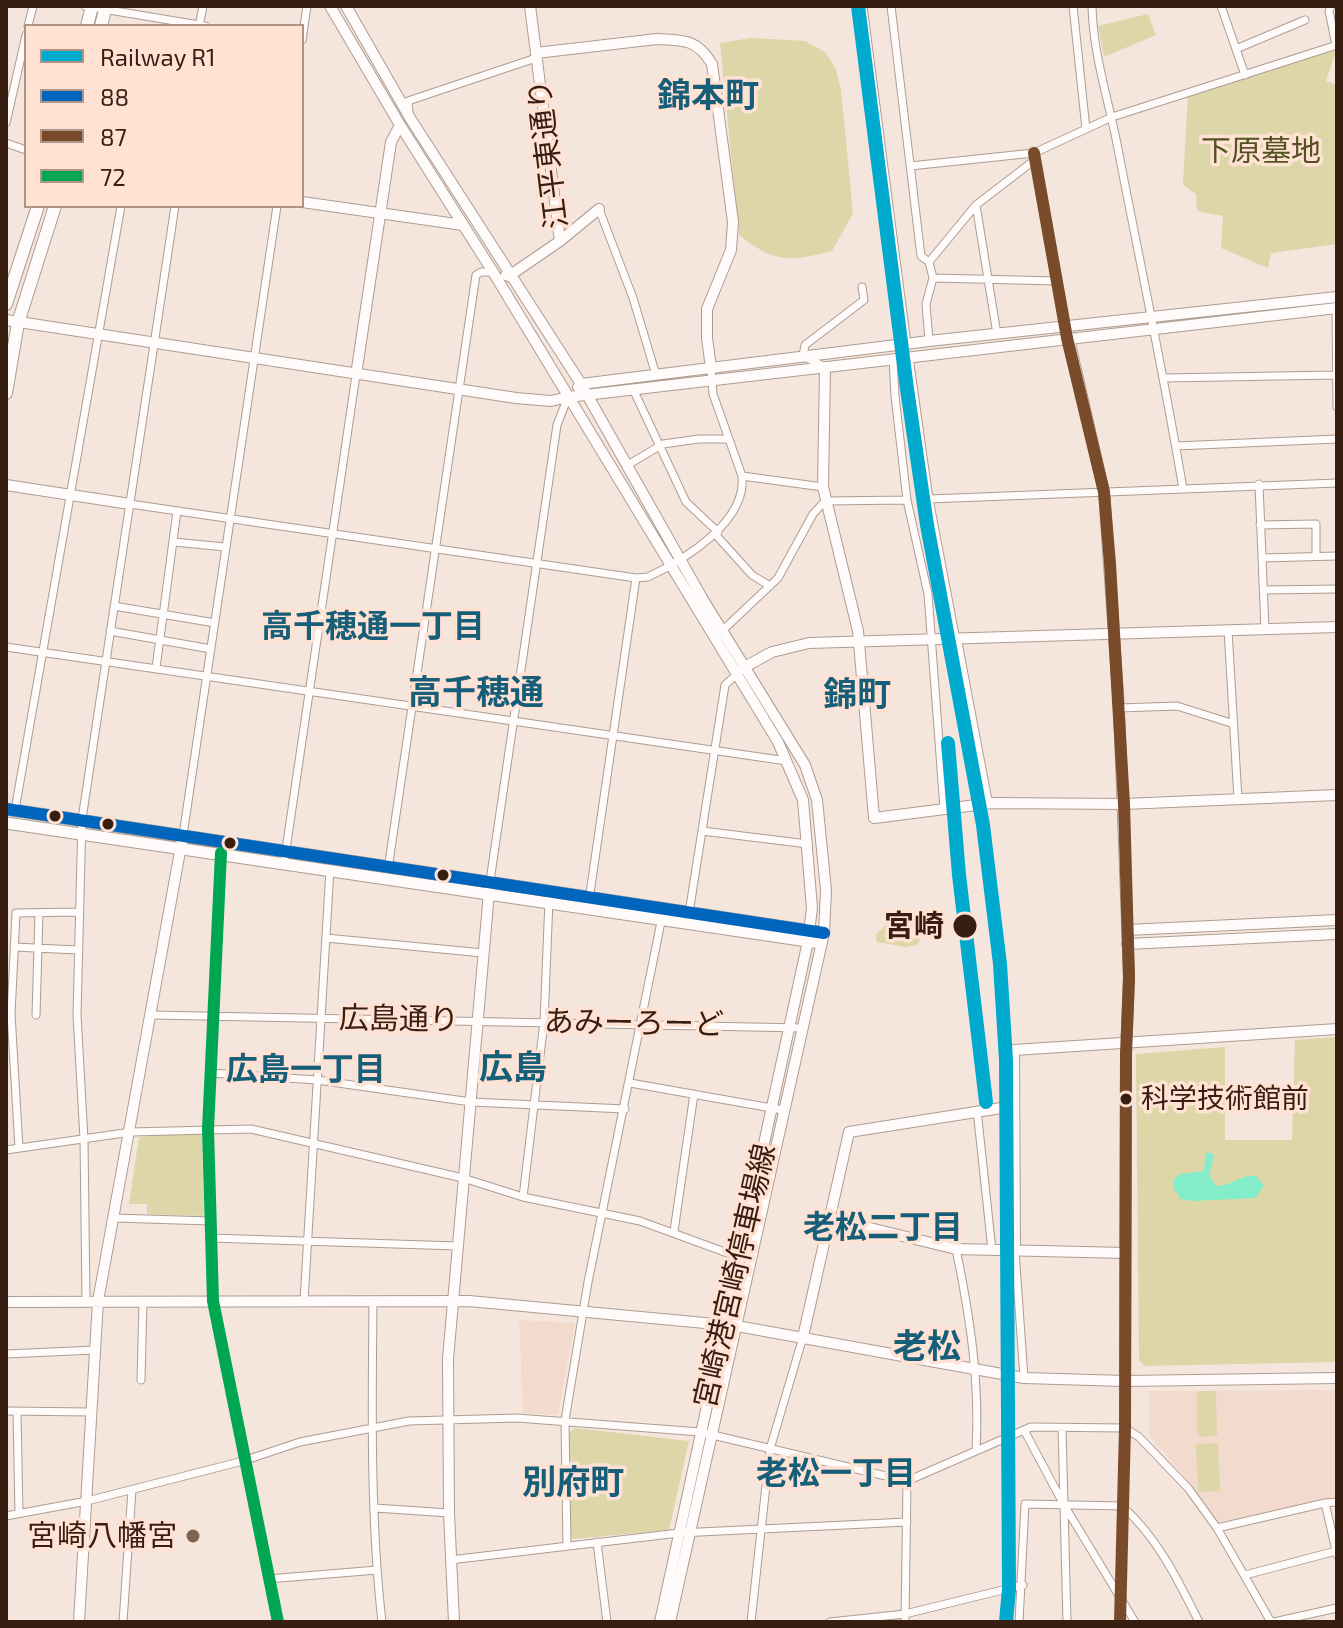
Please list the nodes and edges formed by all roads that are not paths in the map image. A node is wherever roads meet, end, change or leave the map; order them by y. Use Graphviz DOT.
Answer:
graph roads {
  1 [pos="307,6"];
  2 [pos="330,6"];
  3 [pos="346,6"];
  4 [pos="530,6"];
  5 [pos="863,6"];
  6 [pos="891,6"];
  7 [pos="1073,6"];
  8 [pos="1092,6"];
  9 [pos="1221,6"];
  10 [pos="1331,6"];
  11 [pos="90,7"];
  12 [pos="106,9"];
  13 [pos="1305,20"];
  14 [pos="190,24"];
  15 [pos="304,26"];
  16 [pos="24,44"];
  17 [pos="1337,45"];
  18 [pos="1236,49"];
  19 [pos="536,55"];
  20 [pos="1245,75"];
  21 [pos="1112,117"];
  22 [pos="410,118"];
  23 [pos="6,123"];
  24 [pos="400,125"];
  25 [pos="1086,129"];
  26 [pos="1035,156"];
  27 [pos="910,166"];
  28 [pos="304,202"];
  29 [pos="976,205"];
  30 [pos="37,208"];
  31 [pos="54,208"];
  32 [pos="121,208"];
  33 [pos="175,208"];
  34 [pos="277,208"];
  35 [pos="599,209"];
  36 [pos="380,214"];
  37 [pos="463,225"];
  38 [pos="560,241"];
  39 [pos="929,262"];
  40 [pos="493,272"];
  41 [pos="509,276"];
  42 [pos="933,278"];
  43 [pos="986,279"];
  44 [pos="1058,281"];
  45 [pos="862,287"];
  46 [pos="1337,297"];
  47 [pos="6,304"];
  48 [pos="1337,308"];
  49 [pos="12,322"];
  50 [pos="1151,322"];
  51 [pos="1067,332"];
  52 [pos="997,334"];
  53 [pos="98,335"];
  54 [pos="929,341"];
  55 [pos="155,343"];
  56 [pos="907,344"];
  57 [pos="803,356"];
  58 [pos="909,357"];
  59 [pos="254,358"];
  60 [pos="893,359"];
  61 [pos="825,367"];
  62 [pos="711,368"];
  63 [pos="356,375"];
  64 [pos="656,375"];
  65 [pos="1336,375"];
  66 [pos="1164,378"];
  67 [pos="712,381"];
  68 [pos="581,384"];
  69 [pos="633,389"];
  70 [pos="461,390"];
  71 [pos="6,393"];
  72 [pos="587,396"];
  73 [pos="568,397"];
  74 [pos="1337,407"];
  75 [pos="729,439"];
  76 [pos="1337,439"];
  77 [pos="1176,446"];
  78 [pos="659,447"];
  79 [pos="626,466"];
  80 [pos="742,476"];
  81 [pos="1337,483"];
  82 [pos="1259,484"];
  83 [pos="6,485"];
  84 [pos="823,487"];
  85 [pos="1183,489"];
  86 [pos="1104,492"];
  87 [pos="70,495"];
  88 [pos="929,499"];
  89 [pos="907,500"];
  90 [pos="825,501"];
  91 [pos="130,504"];
  92 [pos="177,511"];
  93 [pos="229,519"];
  94 [pos="1260,525"];
  95 [pos="716,533"];
  96 [pos="332,534"];
  97 [pos="174,542"];
  98 [pos="225,547"];
  99 [pos="434,549"];
  100 [pos="1316,556"];
  101 [pos="1337,556"];
  102 [pos="1262,558"];
  103 [pos="675,561"];
  104 [pos="537,563"];
  105 [pos="636,578"];
  106 [pos="770,586"];
  107 [pos="1337,589"];
  108 [pos="1264,590"];
  109 [pos="114,606"];
  110 [pos="164,615"];
  111 [pos="215,623"];
  112 [pos="1337,627"];
  113 [pos="1228,630"];
  114 [pos="1265,630"];
  115 [pos="110,631"];
  116 [pos="722,631"];
  117 [pos="1114,634"];
  118 [pos="160,639"];
  119 [pos="933,640"];
  120 [pos="956,640"];
  121 [pos="859,642"];
  122 [pos="6,647"];
  123 [pos="211,649"];
  124 [pos="43,651"];
  125 [pos="106,660"];
  126 [pos="745,666"];
  127 [pos="156,668"];
  128 [pos="736,675"];
  129 [pos="207,676"];
  130 [pos="308,691"];
  131 [pos="413,708"];
  132 [pos="1119,708"];
  133 [pos="514,721"];
  134 [pos="1231,723"];
  135 [pos="613,736"];
  136 [pos="715,751"];
  137 [pos="788,761"];
  138 [pos="1337,795"];
  139 [pos="1238,799"];
  140 [pos="987,803"];
  141 [pos="1124,804"];
  142 [pos="11,809"];
  143 [pos="944,809"];
  144 [pos="82,819"];
  145 [pos="6,823"];
  146 [pos="702,831"];
  147 [pos="81,833"];
  148 [pos="183,841"];
  149 [pos="808,844"];
  150 [pos="221,853"];
  151 [pos="285,857"];
  152 [pos="330,869"];
  153 [pos="387,871"];
  154 [pos="489,887"];
  155 [pos="551,896"];
  156 [pos="589,902"];
  157 [pos="78,912"];
  158 [pos="39,913"];
  159 [pos="663,913"];
  160 [pos="689,917"];
  161 [pos="1337,920"];
  162 [pos="1127,930"];
  163 [pos="1337,934"];
  164 [pos="809,936"];
  165 [pos="326,938"];
  166 [pos="822,938"];
  167 [pos="1127,944"];
  168 [pos="14,947"];
  169 [pos="38,948"];
  170 [pos="78,950"];
  171 [pos="483,953"];
  172 [pos="36,1015"];
  173 [pos="152,1015"];
  174 [pos="214,1016"];
  175 [pos="320,1017"];
  176 [pos="478,1021"];
  177 [pos="544,1022"];
  178 [pos="641,1023"];
  179 [pos="797,1027"];
  180 [pos="1337,1029"];
  181 [pos="1126,1042"];
  182 [pos="211,1073"];
  183 [pos="317,1080"];
  184 [pos="630,1083"];
  185 [pos="694,1094"];
  186 [pos="471,1102"];
  187 [pos="535,1105"];
  188 [pos="1014,1106"];
  189 [pos="625,1109"];
  190 [pos="778,1109"];
  191 [pos="977,1110"];
  192 [pos="208,1129"];
  193 [pos="131,1132"];
  194 [pos="84,1139"];
  195 [pos="313,1143"];
  196 [pos="19,1148"];
  197 [pos="6,1150"];
  198 [pos="463,1178"];
  199 [pos="523,1197"];
  200 [pos="603,1212"];
  201 [pos="115,1218"];
  202 [pos="829,1218"];
  203 [pos="210,1221"];
  204 [pos="674,1231"];
  205 [pos="210,1238"];
  206 [pos="307,1241"];
  207 [pos="457,1246"];
  208 [pos="956,1249"];
  209 [pos="992,1250"];
  210 [pos="1015,1251"];
  211 [pos="1125,1253"];
  212 [pos="744,1260"];
  213 [pos="86,1301"];
  214 [pos="98,1301"];
  215 [pos="143,1301"];
  216 [pos="213,1301"];
  217 [pos="304,1301"];
  218 [pos="373,1301"];
  219 [pos="451,1301"];
  220 [pos="6,1302"];
  221 [pos="584,1312"];
  222 [pos="724,1325"];
  223 [pos="737,1326"];
  224 [pos="803,1337"];
  225 [pos="95,1350"];
  226 [pos="6,1354"];
  227 [pos="977,1370"];
  228 [pos="1024,1378"];
  229 [pos="1337,1378"];
  230 [pos="141,1380"];
  231 [pos="1125,1381"];
  232 [pos="6,1411"];
  233 [pos="17,1412"];
  234 [pos="91,1412"];
  235 [pos="448,1419"];
  236 [pos="565,1420"];
  237 [pos="372,1428"];
  238 [pos="1062,1428"];
  239 [pos="1125,1428"];
  240 [pos="1024,1430"];
  241 [pos="705,1434"];
  242 [pos="770,1449"];
  243 [pos="976,1451"];
  244 [pos="243,1461"];
  245 [pos="907,1481"];
  246 [pos="132,1490"];
  247 [pos="87,1501"];
  248 [pos="1337,1502"];
  249 [pos="1325,1503"];
  250 [pos="1064,1505"];
  251 [pos="1122,1506"];
  252 [pos="375,1508"];
  253 [pos="19,1513"];
  254 [pos="449,1513"];
  255 [pos="6,1516"];
  256 [pos="907,1522"];
  257 [pos="1217,1528"];
  258 [pos="761,1529"];
  259 [pos="685,1532"];
  260 [pos="597,1542"];
  261 [pos="567,1546"];
  262 [pos="1336,1554"];
  263 [pos="450,1560"];
  264 [pos="377,1570"];
  265 [pos="1245,1575"];
  266 [pos="268,1579"];
  267 [pos="1023,1585"];
  268 [pos="1121,1599"];
  269 [pos="1337,1608"];
  270 [pos="905,1618"];
  271 [pos="79,1622"];
  272 [pos="123,1622"];
  273 [pos="278,1622"];
  274 [pos="382,1622"];
  275 [pos="454,1622"];
  276 [pos="607,1622"];
  277 [pos="660,1622"];
  278 [pos="670,1622"];
  279 [pos="751,1622"];
  280 [pos="830,1622"];
  281 [pos="1019,1622"];
  282 [pos="1067,1622"];
  283 [pos="1120,1622"];
  284 [pos="1135,1622"];
  285 [pos="1199,1622"];
  286 [pos="1273,1622"];
  1 -- 15 [label="street"];
  2 -- 24 [label="street"];
  3 -- 22 [label="street"];
  4 -- 19 [label="street, 江平東通り"];
  5 -- 56 [label="street"];
  6 -- 27 [label="street"];
  7 -- 25 [label="street"];
  8 -- 21 [label="street"];
  9 -- 18 [label="street"];
  10 -- 17 [label="street"];
  11 -- 12 [label="street"];
  12 -- 14 [label="street"];
  13 -- 18 [label="street"];
  16 -- 23 [label="street"];
  17 -- 20 [label="street"];
  18 -- 20 [label="street"];
  19 -- 22 [label="street"];
  19 -- 38 [label="street, 江平東通り"];
  19 -- 62 [label="street"];
  20 -- 21 [label="street"];
  21 -- 25 [label="street"];
  21 -- 50 [label="street"];
  22 -- 24 [label="street"];
  22 -- 41 [label="street"];
  24 -- 36 [label="street"];
  24 -- 37 [label="street"];
  25 -- 26 [label="street"];
  26 -- 27 [label="street"];
  26 -- 29 [label="street"];
  26 -- 44 [label="street"];
  27 -- 39 [label="street"];
  28 -- 36 [label="street"];
  29 -- 39 [label="street"];
  29 -- 43 [label="street"];
  30 -- 47 [label="highway"];
  31 -- 49 [label="highway"];
  32 -- 53 [label="street"];
  33 -- 55 [label="street"];
  34 -- 59 [label="street"];
  35 -- 38 [label="street"];
  35 -- 64 [label="street"];
  36 -- 37 [label="street"];
  36 -- 63 [label="street"];
  37 -- 40 [label="street"];
  38 -- 41 [label="street, 江平東通り"];
  39 -- 42 [label="street"];
  40 -- 41 [label="street"];
  40 -- 70 [label="street"];
  40 -- 73 [label="street"];
  41 -- 68 [label="street"];
  42 -- 43 [label="street"];
  42 -- 54 [label="street"];
  43 -- 44 [label="street"];
  43 -- 52 [label="street"];
  44 -- 51 [label="street"];
  45 -- 57 [label="street"];
  46 -- 50 [label="street"];
  48 -- 50 [label="street"];
  48 -- 65 [label="street"];
  49 -- 53 [label="street"];
  49 -- 71 [label="highway"];
  50 -- 51 [label="street"];
  50 -- 66 [label="street"];
  51 -- 52 [label="street"];
  51 -- 58 [label="street"];
  51 -- 86 [label="street"];
  52 -- 54 [label="street"];
  53 -- 55 [label="street"];
  53 -- 87 [label="street"];
  54 -- 56 [label="street"];
  55 -- 59 [label="street"];
  55 -- 91 [label="street"];
  56 -- 57 [label="street"];
  57 -- 61 [label="street"];
  57 -- 62 [label="street"];
  58 -- 60 [label="street"];
  58 -- 88 [label="street"];
  59 -- 63 [label="street"];
  59 -- 93 [label="street"];
  60 -- 61 [label="street"];
  60 -- 89 [label="street"];
  61 -- 67 [label="street"];
  61 -- 84 [label="street"];
  62 -- 64 [label="street"];
  62 -- 67 [label="street"];
  63 -- 70 [label="street"];
  63 -- 96 [label="street"];
  64 -- 68 [label="street"];
  65 -- 66 [label="street"];
  65 -- 74 [label="street"];
  66 -- 77 [label="street"];
  67 -- 69 [label="street"];
  67 -- 75 [label="street"];
  68 -- 72 [label="street"];
  68 -- 73 [label="street"];
  69 -- 72 [label="street"];
  69 -- 78 [label="street"];
  70 -- 73 [label="street"];
  70 -- 99 [label="street"];
  72 -- 73 [label="street"];
  72 -- 79 [label="street"];
  73 -- 103 [label="street"];
  73 -- 104 [label="street"];
  75 -- 78 [label="street"];
  75 -- 80 [label="street"];
  76 -- 77 [label="street"];
  77 -- 85 [label="street"];
  78 -- 79 [label="street"];
  78 -- 95 [label="street"];
  79 -- 103 [label="street"];
  80 -- 84 [label="street"];
  80 -- 95 [label="street"];
  81 -- 82 [label="street"];
  82 -- 85 [label="street"];
  82 -- 94 [label="street"];
  83 -- 87 [label="street"];
  84 -- 90 [label="street"];
  85 -- 86 [label="street"];
  86 -- 88 [label="street"];
  86 -- 117 [label="street"];
  87 -- 91 [label="street"];
  87 -- 124 [label="street"];
  88 -- 120 [label="street"];
  89 -- 90 [label="street"];
  89 -- 119 [label="street"];
  90 -- 106 [label="street"];
  90 -- 121 [label="street"];
  91 -- 92 [label="street"];
  91 -- 109 [label="street"];
  92 -- 93 [label="street"];
  92 -- 97 [label="street"];
  93 -- 96 [label="street"];
  93 -- 98 [label="street"];
  94 -- 100 [label="street"];
  94 -- 102 [label="street"];
  95 -- 103 [label="street"];
  95 -- 106 [label="street"];
  96 -- 99 [label="street"];
  96 -- 130 [label="street"];
  97 -- 98 [label="street"];
  97 -- 110 [label="street"];
  98 -- 111 [label="street"];
  99 -- 104 [label="street"];
  99 -- 131 [label="street"];
  100 -- 101 [label="street"];
  100 -- 102 [label="street"];
  102 -- 108 [label="street"];
  103 -- 105 [label="street"];
  103 -- 116 [label="street, 宮崎港宮崎停車場線"];
  103 -- 128 [label="street, 宮崎港宮崎停車場線"];
  104 -- 105 [label="street"];
  104 -- 133 [label="street"];
  105 -- 135 [label="street"];
  106 -- 116 [label="street"];
  107 -- 108 [label="street"];
  108 -- 114 [label="street"];
  109 -- 110 [label="street"];
  109 -- 115 [label="street"];
  110 -- 111 [label="street"];
  110 -- 118 [label="street"];
  111 -- 123 [label="street"];
  112 -- 114 [label="street"];
  113 -- 114 [label="street"];
  113 -- 117 [label="street"];
  113 -- 134 [label="street"];
  115 -- 118 [label="street"];
  115 -- 125 [label="street"];
  116 -- 126 [label="street, 宮崎港宮崎停車場線"];
  117 -- 120 [label="street"];
  117 -- 132 [label="street"];
  118 -- 123 [label="street"];
  118 -- 127 [label="street"];
  119 -- 120 [label="street"];
  119 -- 121 [label="street"];
  119 -- 143 [label="street"];
  120 -- 140 [label="street"];
  121 -- 126 [label="street"];
  121 -- 143 [label="street"];
  122 -- 124 [label="street"];
  123 -- 129 [label="street"];
  124 -- 125 [label="street"];
  124 -- 142 [label="street"];
  125 -- 127 [label="street"];
  125 -- 144 [label="street"];
  126 -- 128 [label="street"];
  126 -- 166 [label="street, 宮崎港宮崎停車場線"];
  127 -- 129 [label="street"];
  128 -- 136 [label="street"];
  128 -- 137 [label="street, 宮崎港宮崎停車場線"];
  129 -- 130 [label="street"];
  129 -- 148 [label="street"];
  130 -- 131 [label="street"];
  130 -- 151 [label="street"];
  131 -- 133 [label="street"];
  131 -- 153 [label="street"];
  132 -- 134 [label="street"];
  132 -- 141 [label="street"];
  133 -- 135 [label="street"];
  133 -- 154 [label="street"];
  134 -- 139 [label="street"];
  135 -- 136 [label="street"];
  135 -- 156 [label="street"];
  136 -- 137 [label="street"];
  136 -- 146 [label="street"];
  137 -- 149 [label="street, 宮崎港宮崎停車場線"];
  138 -- 139 [label="street"];
  139 -- 141 [label="street"];
  140 -- 141 [label="street"];
  140 -- 143 [label="street"];
  141 -- 162 [label="street"];
  142 -- 144 [label="main road"];
  144 -- 147 [label="street"];
  144 -- 148 [label="main road"];
  145 -- 147 [label="main road"];
  146 -- 149 [label="street"];
  146 -- 160 [label="street"];
  147 -- 148 [label="main road"];
  147 -- 157 [label="street"];
  148 -- 150 [label="main road"];
  148 -- 151 [label="main road"];
  148 -- 173 [label="street"];
  149 -- 164 [label="street, 宮崎港宮崎停車場線"];
  150 -- 151 [label="main road"];
  150 -- 174 [label="street"];
  151 -- 152 [label="main road"];
  151 -- 153 [label="main road"];
  152 -- 153 [label="main road"];
  152 -- 165 [label="street"];
  153 -- 154 [label="main road"];
  154 -- 155 [label="main road"];
  154 -- 171 [label="street"];
  155 -- 156 [label="main road"];
  155 -- 177 [label="street"];
  156 -- 159 [label="main road"];
  157 -- 158 [label="street"];
  157 -- 170 [label="street"];
  158 -- 168 [label="street"];
  158 -- 169 [label="street"];
  159 -- 160 [label="main road"];
  159 -- 178 [label="street"];
  160 -- 164 [label="main road"];
  161 -- 162 [label="street"];
  162 -- 167 [label="street"];
  163 -- 167 [label="street"];
  164 -- 166 [label="main road"];
  164 -- 179 [label="street, 宮崎港宮崎停車場線"];
  165 -- 171 [label="street"];
  165 -- 175 [label="street"];
  166 -- 179 [label="street, 宮崎港宮崎停車場線"];
  167 -- 181 [label="street"];
  168 -- 169 [label="street"];
  168 -- 196 [label="street"];
  169 -- 170 [label="street"];
  169 -- 172 [label="street"];
  170 -- 194 [label="street"];
  171 -- 176 [label="street"];
  173 -- 174 [label="street, 広島通り"];
  173 -- 193 [label="street"];
  174 -- 175 [label="street, 広島通り"];
  174 -- 182 [label="street"];
  175 -- 176 [label="street, 広島通り"];
  175 -- 183 [label="street"];
  176 -- 177 [label="street, あみーろーど"];
  176 -- 186 [label="street"];
  177 -- 178 [label="street, あみーろーど"];
  177 -- 187 [label="street"];
  178 -- 179 [label="street, あみーろーど"];
  178 -- 184 [label="street"];
  179 -- 190 [label="street, 宮崎港宮崎停車場線"];
  180 -- 181 [label="street"];
  181 -- 188 [label="street"];
  181 -- 211 [label="street"];
  182 -- 183 [label="street"];
  182 -- 192 [label="street"];
  183 -- 186 [label="street"];
  183 -- 195 [label="street"];
  184 -- 185 [label="street"];
  184 -- 189 [label="street"];
  185 -- 190 [label="street"];
  185 -- 204 [label="street"];
  186 -- 187 [label="street"];
  186 -- 198 [label="street"];
  187 -- 189 [label="street"];
  187 -- 199 [label="street"];
  188 -- 191 [label="street"];
  188 -- 210 [label="street"];
  189 -- 200 [label="street"];
  190 -- 212 [label="street, 宮崎港宮崎停車場線"];
  191 -- 202 [label="street"];
  191 -- 209 [label="street"];
  192 -- 193 [label="street"];
  192 -- 195 [label="street"];
  192 -- 203 [label="street"];
  193 -- 194 [label="street"];
  193 -- 201 [label="street"];
  194 -- 196 [label="street"];
  194 -- 213 [label="street"];
  195 -- 198 [label="street"];
  195 -- 206 [label="street"];
  196 -- 197 [label="street"];
  198 -- 199 [label="street"];
  198 -- 207 [label="street"];
  199 -- 200 [label="street"];
  200 -- 204 [label="street"];
  200 -- 221 [label="street"];
  201 -- 203 [label="street"];
  201 -- 214 [label="street"];
  202 -- 208 [label="street"];
  202 -- 224 [label="street"];
  203 -- 205 [label="street"];
  204 -- 212 [label="street"];
  205 -- 206 [label="street"];
  205 -- 216 [label="street"];
  206 -- 207 [label="street"];
  206 -- 217 [label="street"];
  207 -- 219 [label="street"];
  208 -- 209 [label="street"];
  208 -- 227 [label="street"];
  209 -- 210 [label="street"];
  210 -- 211 [label="street"];
  210 -- 228 [label="street"];
  211 -- 231 [label="street"];
  212 -- 222 [label="street, 宮崎港宮崎停車場線"];
  212 -- 223 [label="street, 宮崎港宮崎停車場線"];
  213 -- 214 [label="street"];
  213 -- 220 [label="street"];
  214 -- 215 [label="street"];
  214 -- 225 [label="street"];
  215 -- 216 [label="street"];
  215 -- 230 [label="street"];
  216 -- 217 [label="street"];
  216 -- 244 [label="street"];
  217 -- 218 [label="street"];
  218 -- 219 [label="street"];
  218 -- 237 [label="street"];
  219 -- 221 [label="street"];
  219 -- 235 [label="street"];
  221 -- 222 [label="street"];
  221 -- 236 [label="street"];
  222 -- 223 [label="street"];
  222 -- 241 [label="street, 宮崎港宮崎停車場線"];
  223 -- 224 [label="street"];
  223 -- 241 [label="street, 宮崎港宮崎停車場線"];
  224 -- 227 [label="street"];
  224 -- 242 [label="street"];
  225 -- 226 [label="street"];
  225 -- 234 [label="street"];
  227 -- 228 [label="street"];
  227 -- 243 [label="street"];
  228 -- 231 [label="street"];
  229 -- 231 [label="street"];
  231 -- 239 [label="street"];
  232 -- 233 [label="street"];
  233 -- 234 [label="street"];
  233 -- 253 [label="street"];
  234 -- 247 [label="street"];
  235 -- 236 [label="street"];
  235 -- 237 [label="street"];
  235 -- 254 [label="street"];
  236 -- 241 [label="street"];
  236 -- 261 [label="street"];
  237 -- 244 [label="street"];
  237 -- 252 [label="street"];
  238 -- 239 [label="street"];
  238 -- 240 [label="street"];
  238 -- 250 [label="street"];
  239 -- 251 [label="street"];
  239 -- 257 [label="street"];
  240 -- 243 [label="street"];
  240 -- 250 [label="street"];
  241 -- 242 [label="street"];
  241 -- 259 [label="street, 宮崎港宮崎停車場線"];
  242 -- 245 [label="street"];
  242 -- 258 [label="street"];
  243 -- 245 [label="street"];
  244 -- 246 [label="street"];
  244 -- 266 [label="street"];
  245 -- 256 [label="street"];
  246 -- 247 [label="street"];
  246 -- 272 [label="street"];
  247 -- 253 [label="street"];
  247 -- 271 [label="street"];
  248 -- 249 [label="street"];
  249 -- 257 [label="street"];
  249 -- 262 [label="street"];
  250 -- 251 [label="street"];
  250 -- 267 [label="street"];
  250 -- 268 [label="street"];
  250 -- 282 [label="street"];
  251 -- 268 [label="street"];
  251 -- 285 [label="street"];
  252 -- 254 [label="street"];
  252 -- 264 [label="street"];
  253 -- 255 [label="street"];
  254 -- 263 [label="street"];
  256 -- 258 [label="street"];
  256 -- 270 [label="street"];
  257 -- 265 [label="street"];
  258 -- 259 [label="street"];
  258 -- 279 [label="street"];
  259 -- 260 [label="street"];
  259 -- 277 [label="street, 宮崎港宮崎停車場線"];
  259 -- 278 [label="street, 宮崎港宮崎停車場線"];
  260 -- 261 [label="street"];
  260 -- 276 [label="street"];
  261 -- 263 [label="street"];
  262 -- 265 [label="street"];
  263 -- 275 [label="street"];
  264 -- 266 [label="street"];
  264 -- 274 [label="street"];
  265 -- 286 [label="street"];
  266 -- 273 [label="street"];
  267 -- 270 [label="street"];
  267 -- 281 [label="street"];
  268 -- 283 [label="street"];
  268 -- 284 [label="street"];
  269 -- 286 [label="street"];
  270 -- 280 [label="street"];
}
